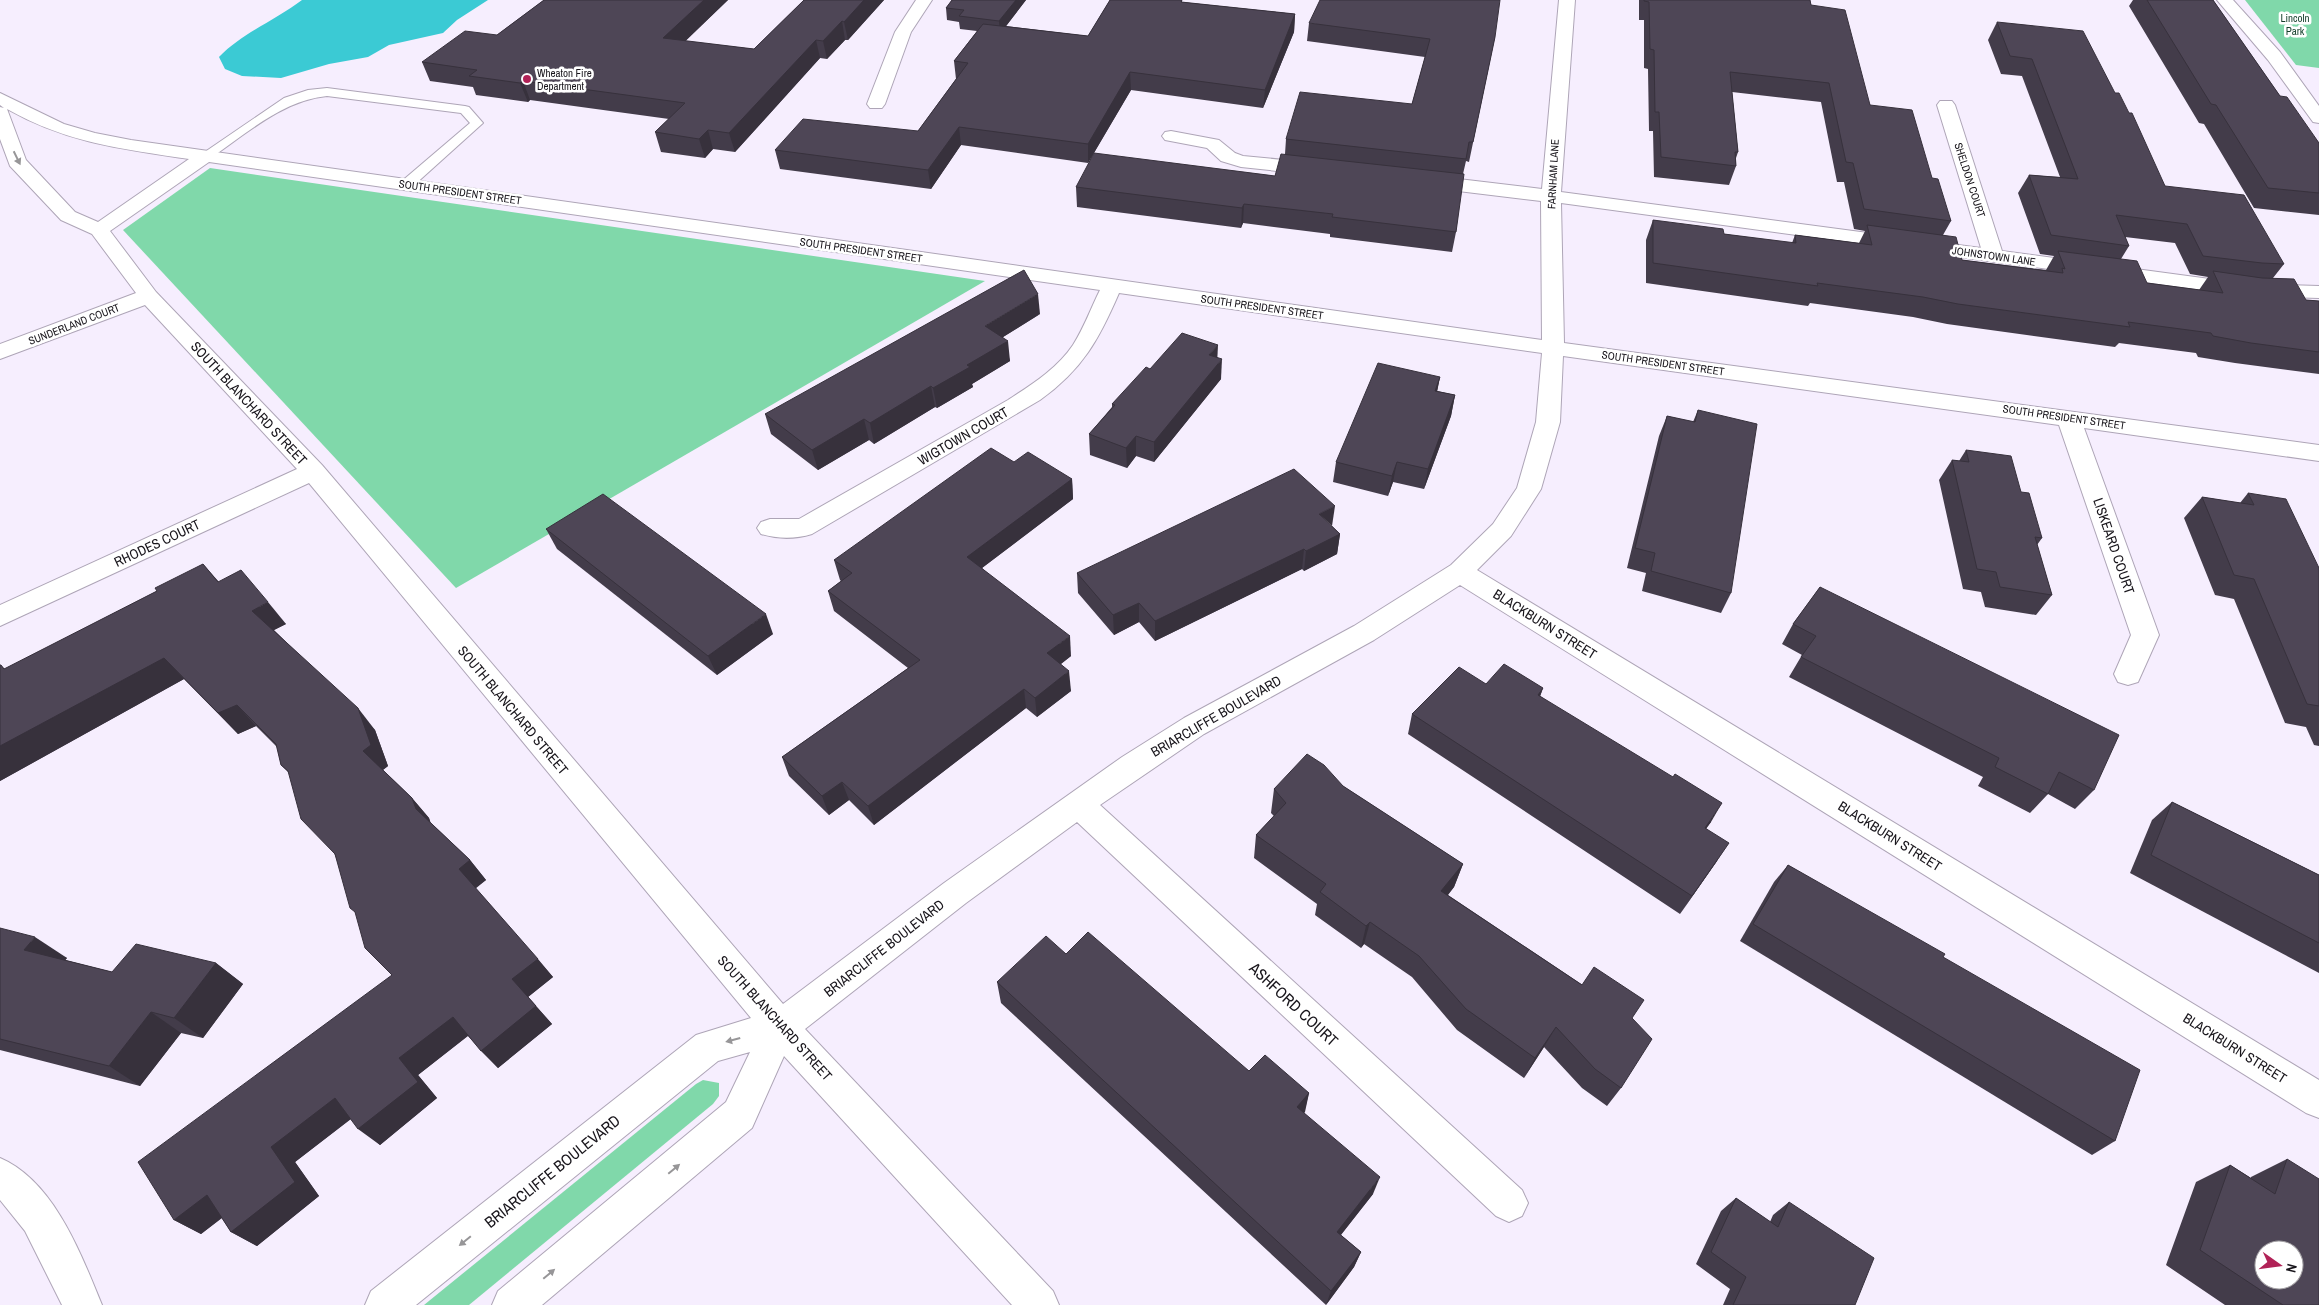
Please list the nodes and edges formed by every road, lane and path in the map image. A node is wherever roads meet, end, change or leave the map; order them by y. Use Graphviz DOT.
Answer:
graph roads {
  1 [pos="924,0"];
  2 [pos="1567,0"];
  3 [pos="2225,0"];
  4 [pos="0,98"];
  5 [pos="876,104"];
  6 [pos="1946,105"];
  7 [pos="0,112"];
  8 [pos="2319,118"];
  9 [pos="1171,136"];
  10 [pos="205,156"];
  11 [pos="1328,170"];
  12 [pos="1406,179"];
  13 [pos="407,184"];
  14 [pos="1550,196"];
  15 [pos="99,230"];
  16 [pos="1994,256"];
  17 [pos="1112,286"];
  18 [pos="2319,292"];
  19 [pos="149,296"];
  20 [pos="1553,348"];
  21 [pos="0,352"];
  22 [pos="2068,417"];
  23 [pos="2319,453"];
  24 [pos="313,471"];
  25 [pos="770,528"];
  26 [pos="1460,572"];
  27 [pos="0,616"];
  28 [pos="2128,674"];
  29 [pos="1079,805"];
  30 [pos="780,1027"];
  31 [pos="2319,1100"];
  32 [pos="0,1177"];
  33 [pos="1509,1203"];
  34 [pos="82,1305"];
  35 [pos="385,1305"];
  36 [pos="512,1305"];
  37 [pos="1039,1305"];
  1 -- 5 [label="street"];
  2 -- 14 [label="street, FARNHAM LANE"];
  3 -- 8 [label="street"];
  4 -- 10 [label="street, SOUTH PRESIDENT STREET"];
  6 -- 16 [label="street, SHELDON COURT"];
  7 -- 15 [label="street, SOUTH BLANCHARD STREET, one-way"];
  9 -- 11 [label="street"];
  10 -- 13 [label="street, SOUTH PRESIDENT STREET"];
  10 -- 13 [label="lane"];
  10 -- 15 [label="street"];
  12 -- 14 [label="street, JOHNSTOWN LANE"];
  13 -- 17 [label="street, SOUTH PRESIDENT STREET"];
  14 -- 16 [label="street, JOHNSTOWN LANE"];
  14 -- 20 [label="street, FARNHAM LANE"];
  15 -- 19 [label="street, SOUTH BLANCHARD STREET"];
  16 -- 18 [label="street, JOHNSTOWN LANE"];
  17 -- 20 [label="street, SOUTH PRESIDENT STREET"];
  17 -- 25 [label="street, WIGTOWN COURT"];
  19 -- 21 [label="street, SUNDERLAND COURT"];
  19 -- 24 [label="street, SOUTH BLANCHARD STREET"];
  20 -- 22 [label="street, SOUTH PRESIDENT STREET"];
  20 -- 26 [label="street, BRIARCLIFFE BOULEVARD"];
  22 -- 23 [label="street, SOUTH PRESIDENT STREET"];
  22 -- 28 [label="street, LISKEARD COURT"];
  24 -- 27 [label="street, RHODES COURT"];
  24 -- 30 [label="street, SOUTH BLANCHARD STREET"];
  26 -- 29 [label="street, BRIARCLIFFE BOULEVARD"];
  26 -- 31 [label="street, BLACKBURN STREET"];
  29 -- 30 [label="street, BRIARCLIFFE BOULEVARD"];
  29 -- 33 [label="street, ASHFORD COURT"];
  30 -- 35 [label="street, BRIARCLIFFE BOULEVARD, one-way"];
  36 -- 30 [label="street, BRIARCLIFFE BOULEVARD, one-way"];
  30 -- 37 [label="street, SOUTH BLANCHARD STREET"];
  32 -- 34 [label="street"];
}
